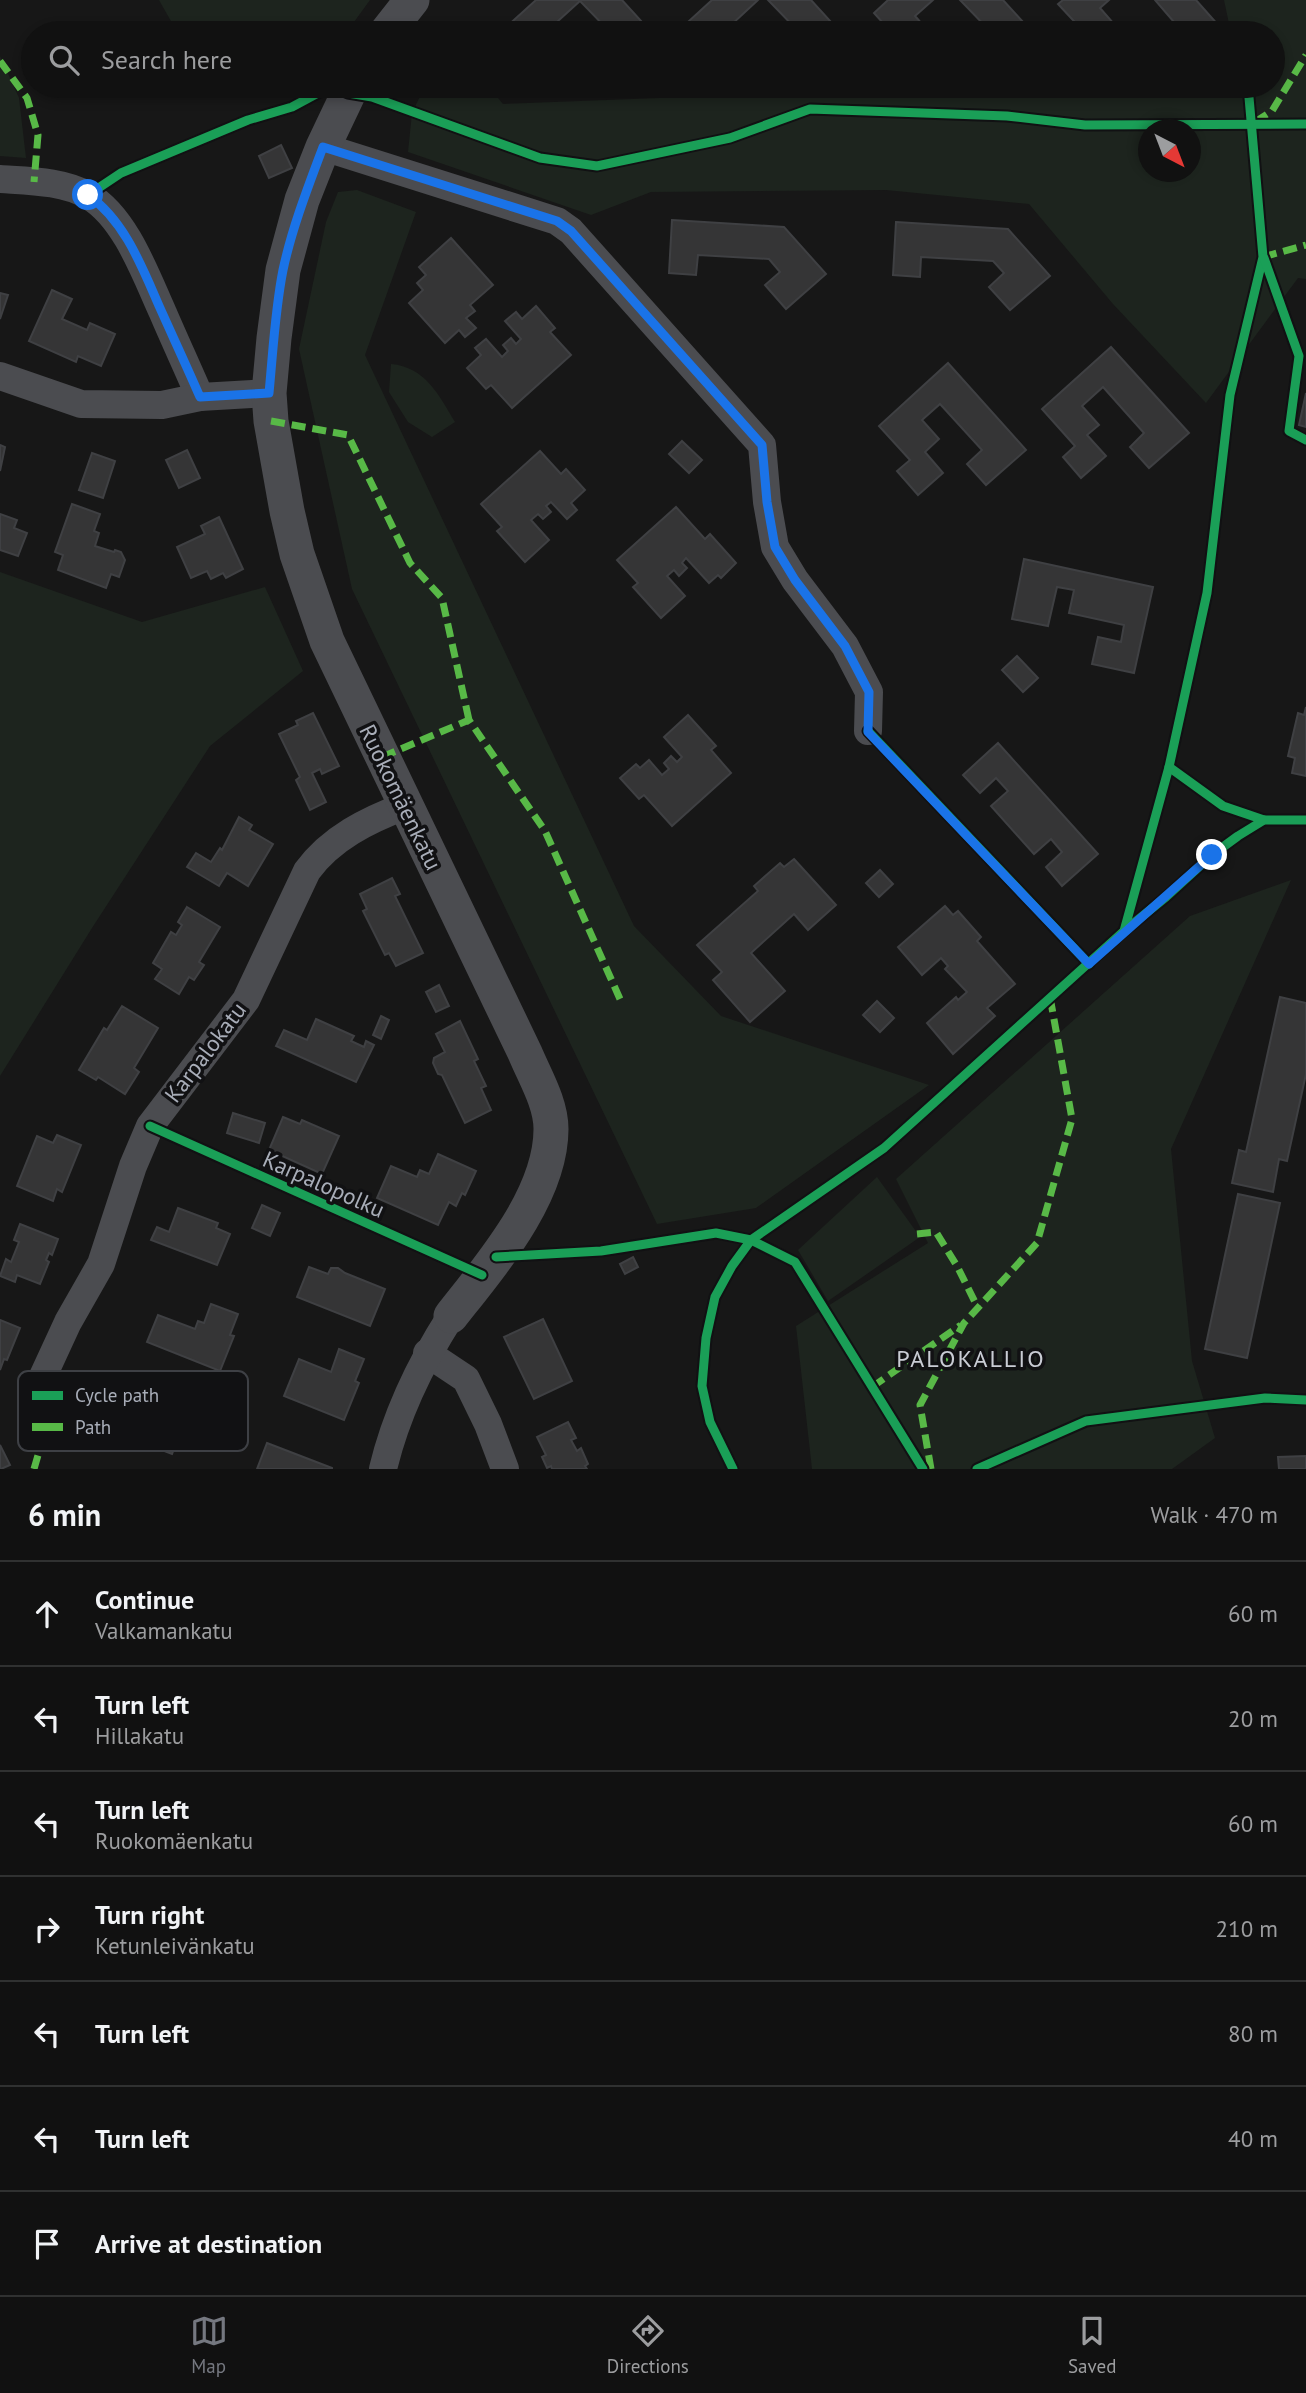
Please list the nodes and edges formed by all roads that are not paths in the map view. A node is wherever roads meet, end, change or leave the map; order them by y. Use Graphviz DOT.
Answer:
graph roads {
  1 [pos="412,0"];
  2 [pos="395,21"];
  3 [pos="346,98"];
  4 [pos="323,147"];
  5 [pos="0,179"];
  6 [pos="0,376"];
  7 [pos="269,393"];
  8 [pos="200,397"];
  9 [pos="868,732"];
  10 [pos="405,806"];
  11 [pos="451,1316"];
  12 [pos="427,1353"];
  13 [pos="45,1371"];
  14 [pos="383,1469"];
  15 [pos="505,1469"];
  1 -- 2 [label="street"];
  3 -- 4 [label="street, Ruokomäenkatu"];
  4 -- 7 [label="street, Ruokomäenkatu"];
  4 -- 9 [label="street"];
  5 -- 8 [label="street"];
  6 -- 8 [label="street"];
  7 -- 8 [label="street"];
  7 -- 10 [label="street, Ruokomäenkatu"];
  10 -- 11 [label="street, Ruokomäenkatu"];
  10 -- 13 [label="street, Karpalokatu"];
  11 -- 12 [label="street, Ruokomäenkatu"];
  12 -- 14 [label="street, Ruokomäenkatu"];
  12 -- 15 [label="street"];
}
